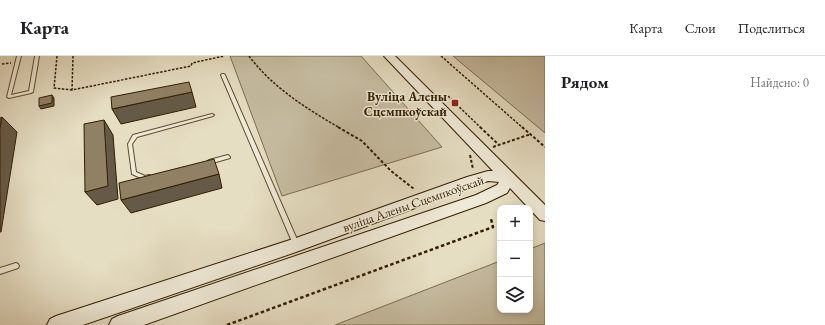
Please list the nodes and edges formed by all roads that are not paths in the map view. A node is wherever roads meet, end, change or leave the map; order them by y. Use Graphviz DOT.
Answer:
graph roads {
  1 [pos="19,56"];
  2 [pos="37,56"];
  3 [pos="389,56"];
  4 [pos="223,75"];
  5 [pos="212,115"];
  6 [pos="228,157"];
  7 [pos="206,163"];
  8 [pos="152,176"];
  9 [pos="509,178"];
  10 [pos="545,215"];
  11 [pos="296,245"];
  12 [pos="16,266"];
  13 [pos="0,271"];
  14 [pos="56,325"];
  15 [pos="118,325"];
  1 -- 2 [label="lane"];
  3 -- 9 [label="main road"];
  4 -- 11 [label="lane"];
  5 -- 8 [label="lane"];
  6 -- 7 [label="lane"];
  9 -- 10 [label="main road"];
  9 -- 11 [label="main road, вуліца Алены Сцемпкоўскай"];
  9 -- 15 [label="main road, вуліца Алены Сцемпкоўскай"];
  11 -- 14 [label="main road, вуліца Алены Сцемпкоўскай"];
  12 -- 13 [label="lane"];
}
